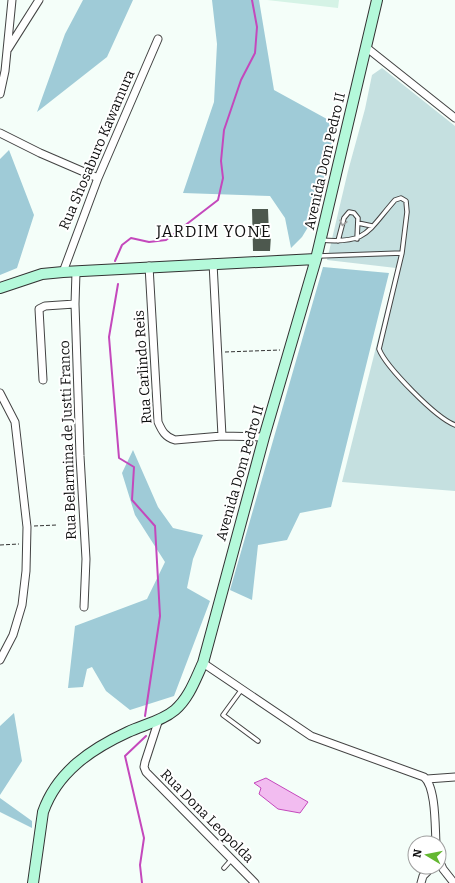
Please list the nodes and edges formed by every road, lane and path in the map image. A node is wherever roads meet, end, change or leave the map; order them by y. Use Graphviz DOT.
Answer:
graph roads {
  1 [pos="12,0"];
  2 [pos="39,0"];
  3 [pos="377,0"];
  4 [pos="158,39"];
  5 [pos="367,48"];
  6 [pos="7,52"];
  7 [pos="0,94"];
  8 [pos="455,118"];
  9 [pos="0,133"];
  10 [pos="98,178"];
  11 [pos="358,222"];
  12 [pos="372,226"];
  13 [pos="357,239"];
  14 [pos="321,240"];
  15 [pos="338,241"];
  16 [pos="402,253"];
  17 [pos="316,257"];
  18 [pos="304,260"];
  19 [pos="213,263"];
  20 [pos="149,266"];
  21 [pos="313,270"];
  22 [pos="63,272"];
  23 [pos="76,272"];
  24 [pos="0,288"];
  25 [pos="75,304"];
  26 [pos="291,350"];
  27 [pos="217,352"];
  28 [pos="43,380"];
  29 [pos="0,393"];
  30 [pos="455,426"];
  31 [pos="222,436"];
  32 [pos="264,437"];
  33 [pos="57,525"];
  34 [pos="27,527"];
  35 [pos="27,543"];
  36 [pos="0,545"];
  37 [pos="84,607"];
  38 [pos="0,660"];
  39 [pos="203,663"];
  40 [pos="242,690"];
  41 [pos="159,719"];
  42 [pos="258,741"];
  43 [pos="455,778"];
  44 [pos="427,779"];
  45 [pos="435,835"];
  46 [pos="232,859"];
  47 [pos="224,868"];
  48 [pos="447,873"];
  49 [pos="33,883"];
  50 [pos="256,883"];
  51 [pos="454,883"];
  1 -- 6 [label="street"];
  2 -- 6 [label="street"];
  3 -- 5 [label="street, Avenida Dom Pedro II"];
  4 -- 10 [label="street, Rua Shosaburo Kawamura"];
  5 -- 8 [label="street"];
  5 -- 14 [label="street, Avenida Dom Pedro II"];
  6 -- 7 [label="street"];
  9 -- 10 [label="street"];
  10 -- 22 [label="street, Rua Shosaburo Kawamura"];
  11 -- 12 [label="lane"];
  11 -- 13 [label="lane"];
  11 -- 15 [label="lane, one-way"];
  12 -- 13 [label="lane"];
  12 -- 16 [label="lane"];
  13 -- 15 [label="lane"];
  14 -- 15 [label="lane"];
  14 -- 17 [label="street, Avenida Dom Pedro II"];
  16 -- 17 [label="lane"];
  16 -- 30 [label="lane"];
  17 -- 18 [label="street"];
  17 -- 21 [label="street, Avenida Dom Pedro II"];
  18 -- 19 [label="street"];
  18 -- 21 [label="street"];
  19 -- 20 [label="street"];
  19 -- 27 [label="street"];
  20 -- 23 [label="street"];
  20 -- 31 [label="street, Rua Carlindo Reis"];
  21 -- 26 [label="street, Avenida Dom Pedro II"];
  22 -- 23 [label="street"];
  22 -- 24 [label="street"];
  23 -- 25 [label="street, Rua Belarmina de Justti Franco"];
  25 -- 28 [label="street"];
  25 -- 37 [label="street, Rua Belarmina de Justti Franco"];
  26 -- 27 [label="path"];
  26 -- 32 [label="street, Avenida Dom Pedro II"];
  27 -- 31 [label="street"];
  29 -- 34 [label="street"];
  31 -- 32 [label="street, Rua Carlindo Reis"];
  32 -- 39 [label="street, Avenida Dom Pedro II"];
  33 -- 34 [label="path"];
  34 -- 35 [label="street"];
  35 -- 36 [label="path"];
  35 -- 38 [label="street"];
  39 -- 40 [label="street"];
  39 -- 41 [label="street, Avenida Dom Pedro II"];
  40 -- 42 [label="lane"];
  40 -- 44 [label="street"];
  41 -- 46 [label="street, Rua Dona Leopolda"];
  41 -- 49 [label="street, Avenida Dom Pedro II"];
  43 -- 44 [label="street"];
  44 -- 45 [label="street"];
  46 -- 47 [label="lane"];
  46 -- 50 [label="street, Rua Dona Leopolda"];
  48 -- 51 [label="street"];
}
